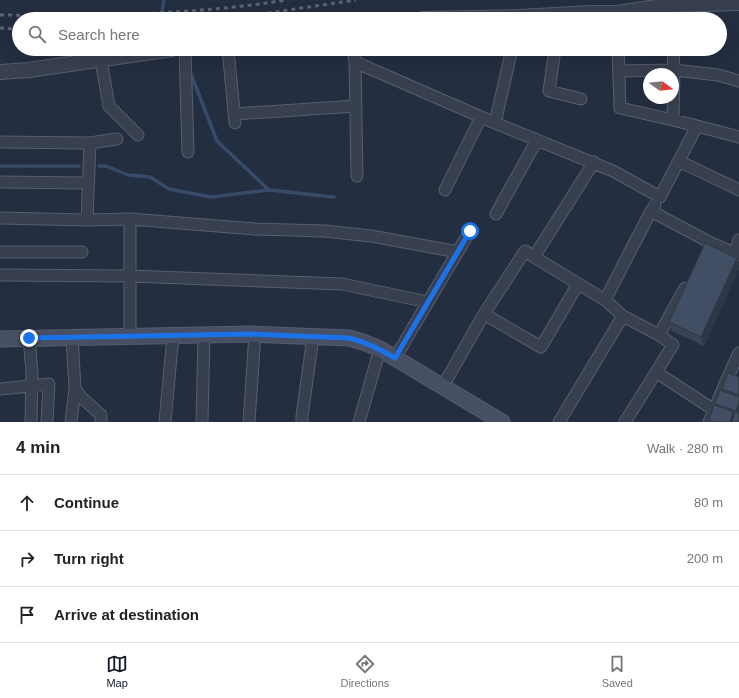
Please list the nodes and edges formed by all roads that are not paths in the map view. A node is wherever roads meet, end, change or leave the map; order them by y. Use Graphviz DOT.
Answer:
graph roads {
  1 [pos="739,3"];
  2 [pos="670,12"];
  3 [pos="126,56"];
  4 [pos="185,56"];
  5 [pos="229,56"];
  6 [pos="355,56"];
  7 [pos="510,56"];
  8 [pos="553,56"];
  9 [pos="618,56"];
  10 [pos="673,56"];
  11 [pos="100,60"];
  12 [pos="356,62"];
  13 [pos="674,68"];
  14 [pos="619,71"];
  15 [pos="643,71"];
  16 [pos="679,71"];
  17 [pos="0,72"];
  18 [pos="739,81"];
  19 [pos="581,99"];
  20 [pos="673,104"];
  21 [pos="356,106"];
  22 [pos="482,117"];
  23 [pos="673,120"];
  24 [pos="495,123"];
  25 [pos="697,126"];
  26 [pos="138,135"];
  27 [pos="739,137"];
  28 [pos="117,139"];
  29 [pos="536,140"];
  30 [pos="0,142"];
  31 [pos="90,143"];
  32 [pos="188,152"];
  33 [pos="679,161"];
  34 [pos="594,162"];
  35 [pos="357,176"];
  36 [pos="0,182"];
  37 [pos="88,183"];
  38 [pos="445,190"];
  39 [pos="739,190"];
  40 [pos="660,197"];
  41 [pos="651,211"];
  42 [pos="496,214"];
  43 [pos="0,218"];
  44 [pos="130,219"];
  45 [pos="87,220"];
  46 [pos="470,231"];
  47 [pos="739,240"];
  48 [pos="0,252"];
  49 [pos="82,252"];
  50 [pos="458,252"];
  51 [pos="737,254"];
  52 [pos="534,257"];
  53 [pos="0,275"];
  54 [pos="130,276"];
  55 [pos="692,276"];
  56 [pos="578,284"];
  57 [pos="605,300"];
  58 [pos="428,302"];
  59 [pos="484,314"];
  60 [pos="623,316"];
  61 [pos="255,334"];
  62 [pos="173,335"];
  63 [pos="204,335"];
  64 [pos="659,335"];
  65 [pos="130,336"];
  66 [pos="72,337"];
  67 [pos="313,337"];
  68 [pos="29,338"];
  69 [pos="0,339"];
  70 [pos="380,349"];
  71 [pos="739,353"];
  72 [pos="395,358"];
  73 [pos="656,372"];
  74 [pos="32,385"];
  75 [pos="443,386"];
  76 [pos="74,388"];
  77 [pos="0,389"];
  78 [pos="714,410"];
  79 [pos="31,422"];
  80 [pos="47,422"];
  81 [pos="71,422"];
  82 [pos="101,422"];
  83 [pos="165,422"];
  84 [pos="202,422"];
  85 [pos="249,422"];
  86 [pos="302,422"];
  87 [pos="359,422"];
  88 [pos="502,422"];
  89 [pos="559,422"];
  90 [pos="625,422"];
  91 [pos="710,422"];
  1 -- 2 [label="street"];
  3 -- 11 [label="street"];
  4 -- 32 [label="street"];
  5 -- 21 [label="street"];
  6 -- 12 [label="street"];
  7 -- 24 [label="street"];
  8 -- 19 [label="street"];
  9 -- 14 [label="street"];
  10 -- 13 [label="street"];
  11 -- 17 [label="street"];
  11 -- 26 [label="street"];
  12 -- 21 [label="street"];
  12 -- 22 [label="street"];
  14 -- 15 [label="street"];
  14 -- 23 [label="street"];
  16 -- 18 [label="street"];
  20 -- 23 [label="street"];
  21 -- 35 [label="street"];
  22 -- 24 [label="street"];
  22 -- 38 [label="street"];
  23 -- 25 [label="street"];
  24 -- 29 [label="street"];
  25 -- 27 [label="street"];
  25 -- 33 [label="street"];
  28 -- 31 [label="street"];
  29 -- 34 [label="street"];
  29 -- 42 [label="street"];
  30 -- 31 [label="street"];
  31 -- 37 [label="street"];
  33 -- 39 [label="street"];
  33 -- 40 [label="street"];
  34 -- 40 [label="street"];
  34 -- 52 [label="street"];
  36 -- 37 [label="street"];
  37 -- 45 [label="street"];
  40 -- 41 [label="street"];
  41 -- 51 [label="street"];
  41 -- 57 [label="street"];
  43 -- 45 [label="street"];
  44 -- 45 [label="street"];
  44 -- 50 [label="street"];
  44 -- 54 [label="street"];
  46 -- 50 [label="street"];
  47 -- 51 [label="street"];
  48 -- 49 [label="street"];
  50 -- 58 [label="street"];
  52 -- 56 [label="street"];
  52 -- 59 [label="street"];
  53 -- 54 [label="street"];
  54 -- 58 [label="street"];
  54 -- 65 [label="street"];
  55 -- 64 [label="street"];
  56 -- 57 [label="street"];
  56 -- 59 [label="street"];
  57 -- 60 [label="street"];
  58 -- 72 [label="street"];
  59 -- 75 [label="street"];
  60 -- 64 [label="street"];
  60 -- 89 [label="street"];
  61 -- 63 [label="main road"];
  61 -- 67 [label="main road"];
  61 -- 85 [label="street"];
  62 -- 63 [label="main road"];
  62 -- 65 [label="main road"];
  62 -- 83 [label="street"];
  63 -- 84 [label="street"];
  64 -- 73 [label="street"];
  65 -- 66 [label="main road"];
  66 -- 68 [label="main road"];
  66 -- 76 [label="street"];
  67 -- 70 [label="main road"];
  67 -- 86 [label="street"];
  68 -- 69 [label="main road"];
  68 -- 74 [label="street"];
  70 -- 72 [label="main road"];
  70 -- 87 [label="street"];
  71 -- 78 [label="street"];
  72 -- 75 [label="main road"];
  73 -- 78 [label="street"];
  73 -- 90 [label="street"];
  74 -- 77 [label="street"];
  74 -- 79 [label="street"];
  74 -- 80 [label="street"];
  75 -- 88 [label="main road"];
  76 -- 81 [label="street"];
  76 -- 82 [label="street"];
  78 -- 91 [label="street"];
}
